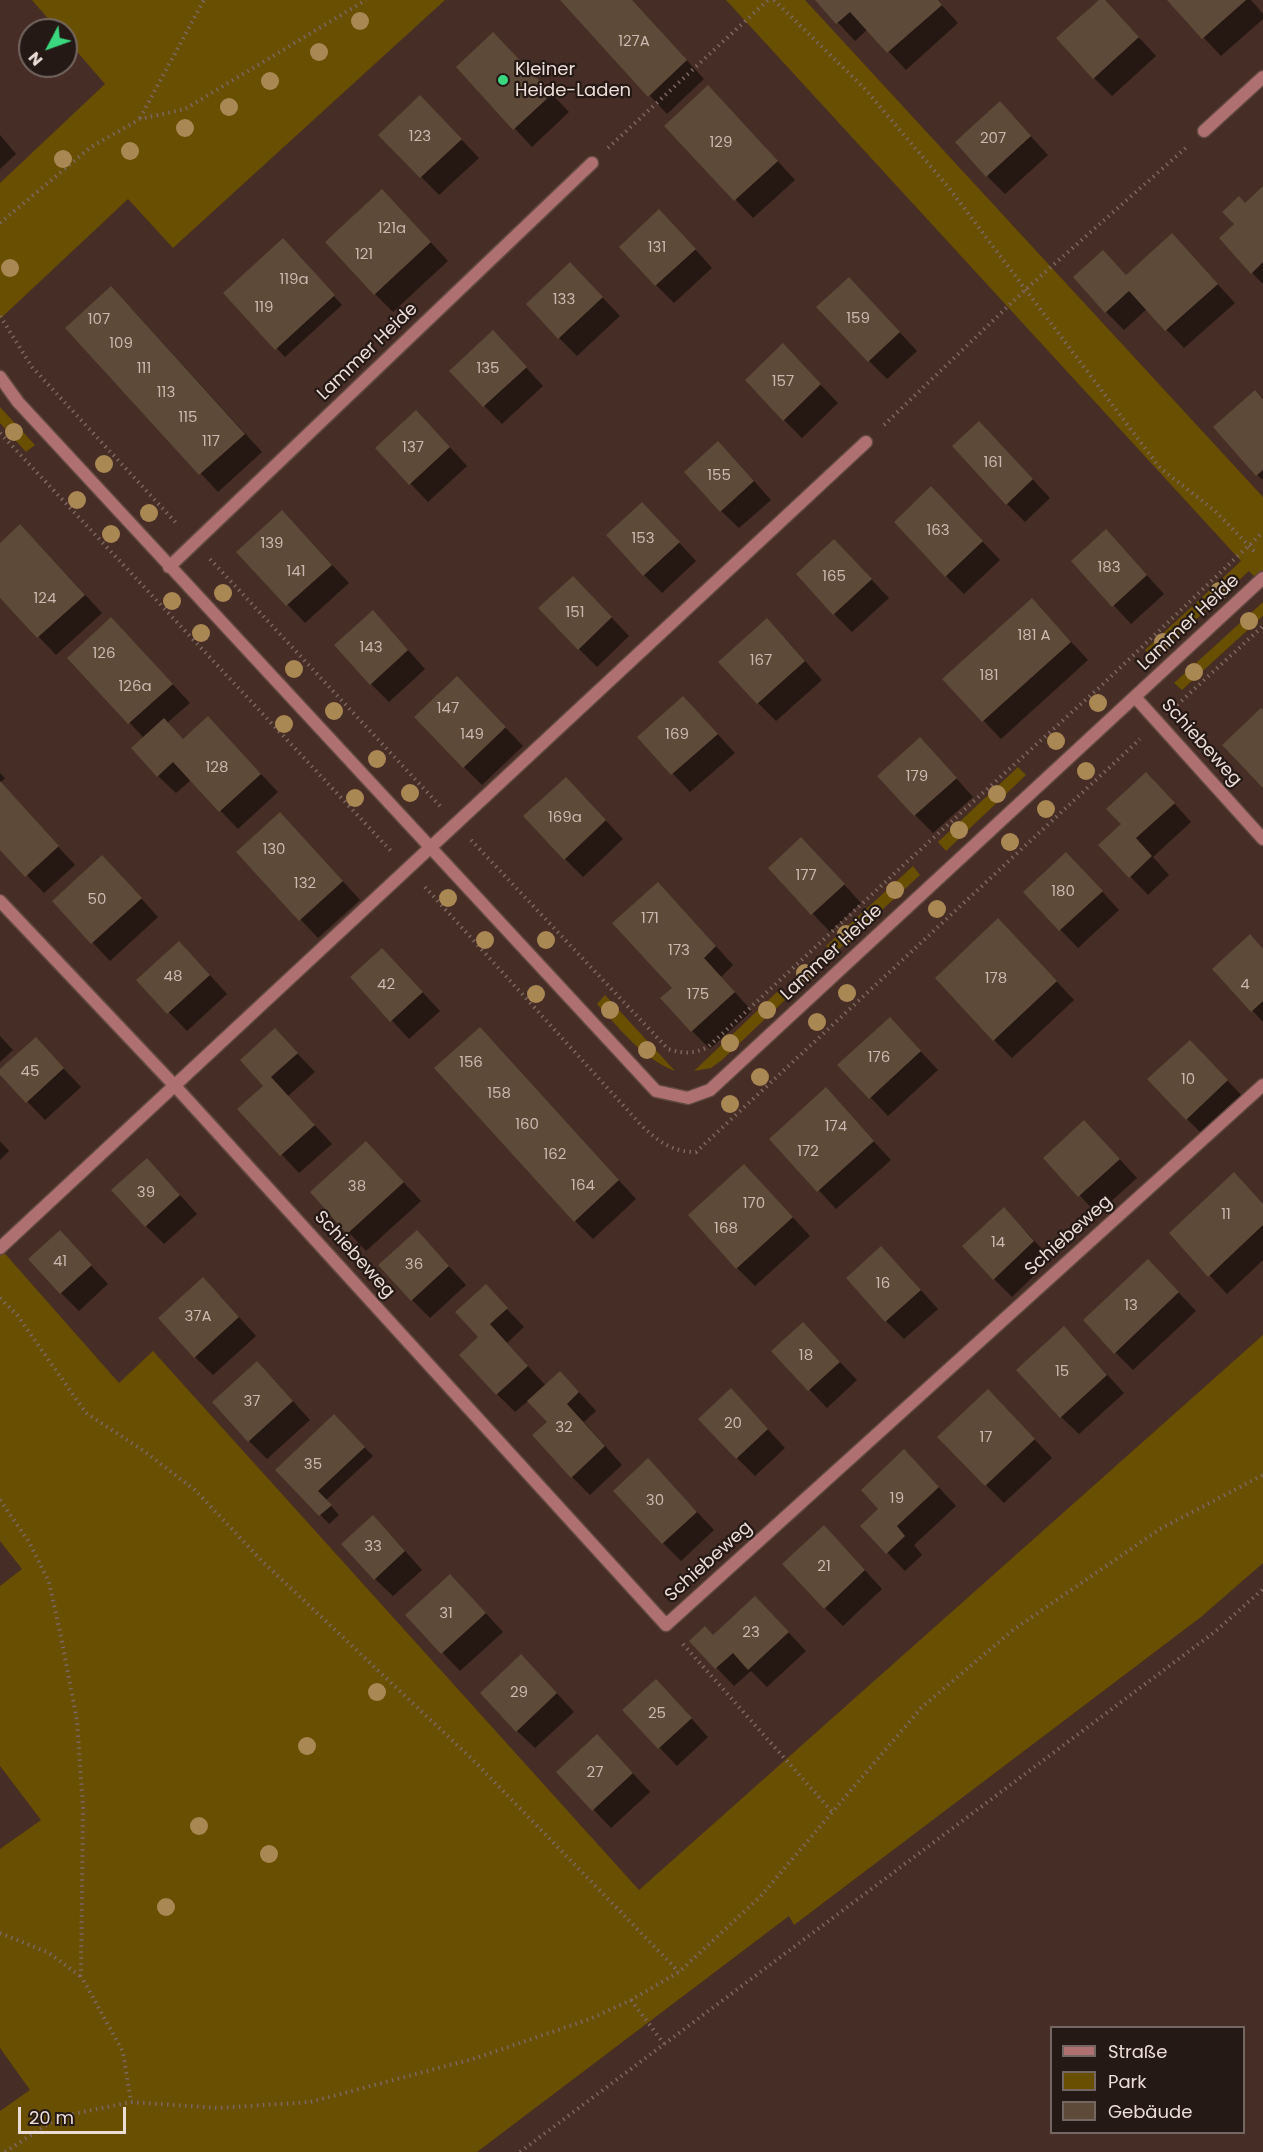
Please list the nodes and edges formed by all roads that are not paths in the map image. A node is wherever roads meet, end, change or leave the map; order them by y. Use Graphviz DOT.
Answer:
graph roads {
  1 [pos="1263,77"];
  2 [pos="1204,131"];
  3 [pos="592,163"];
  4 [pos="0,377"];
  5 [pos="866,442"];
  6 [pos="169,567"];
  7 [pos="1263,578"];
  8 [pos="1136,697"];
  9 [pos="1263,839"];
  10 [pos="430,848"];
  11 [pos="0,901"];
  12 [pos="1263,1085"];
  13 [pos="175,1086"];
  14 [pos="0,1248"];
  1 -- 2 [label="street"];
  3 -- 6 [label="street, Lammer Heide"];
  4 -- 6 [label="street, Lammer Heide"];
  5 -- 10 [label="street"];
  6 -- 10 [label="street, Lammer Heide"];
  7 -- 8 [label="street, Lammer Heide"];
  8 -- 9 [label="street, Schiebeweg"];
  8 -- 10 [label="street, Lammer Heide"];
  10 -- 13 [label="street"];
  11 -- 13 [label="street, Schiebeweg"];
  12 -- 13 [label="street, Schiebeweg"];
  13 -- 14 [label="street"];
}
